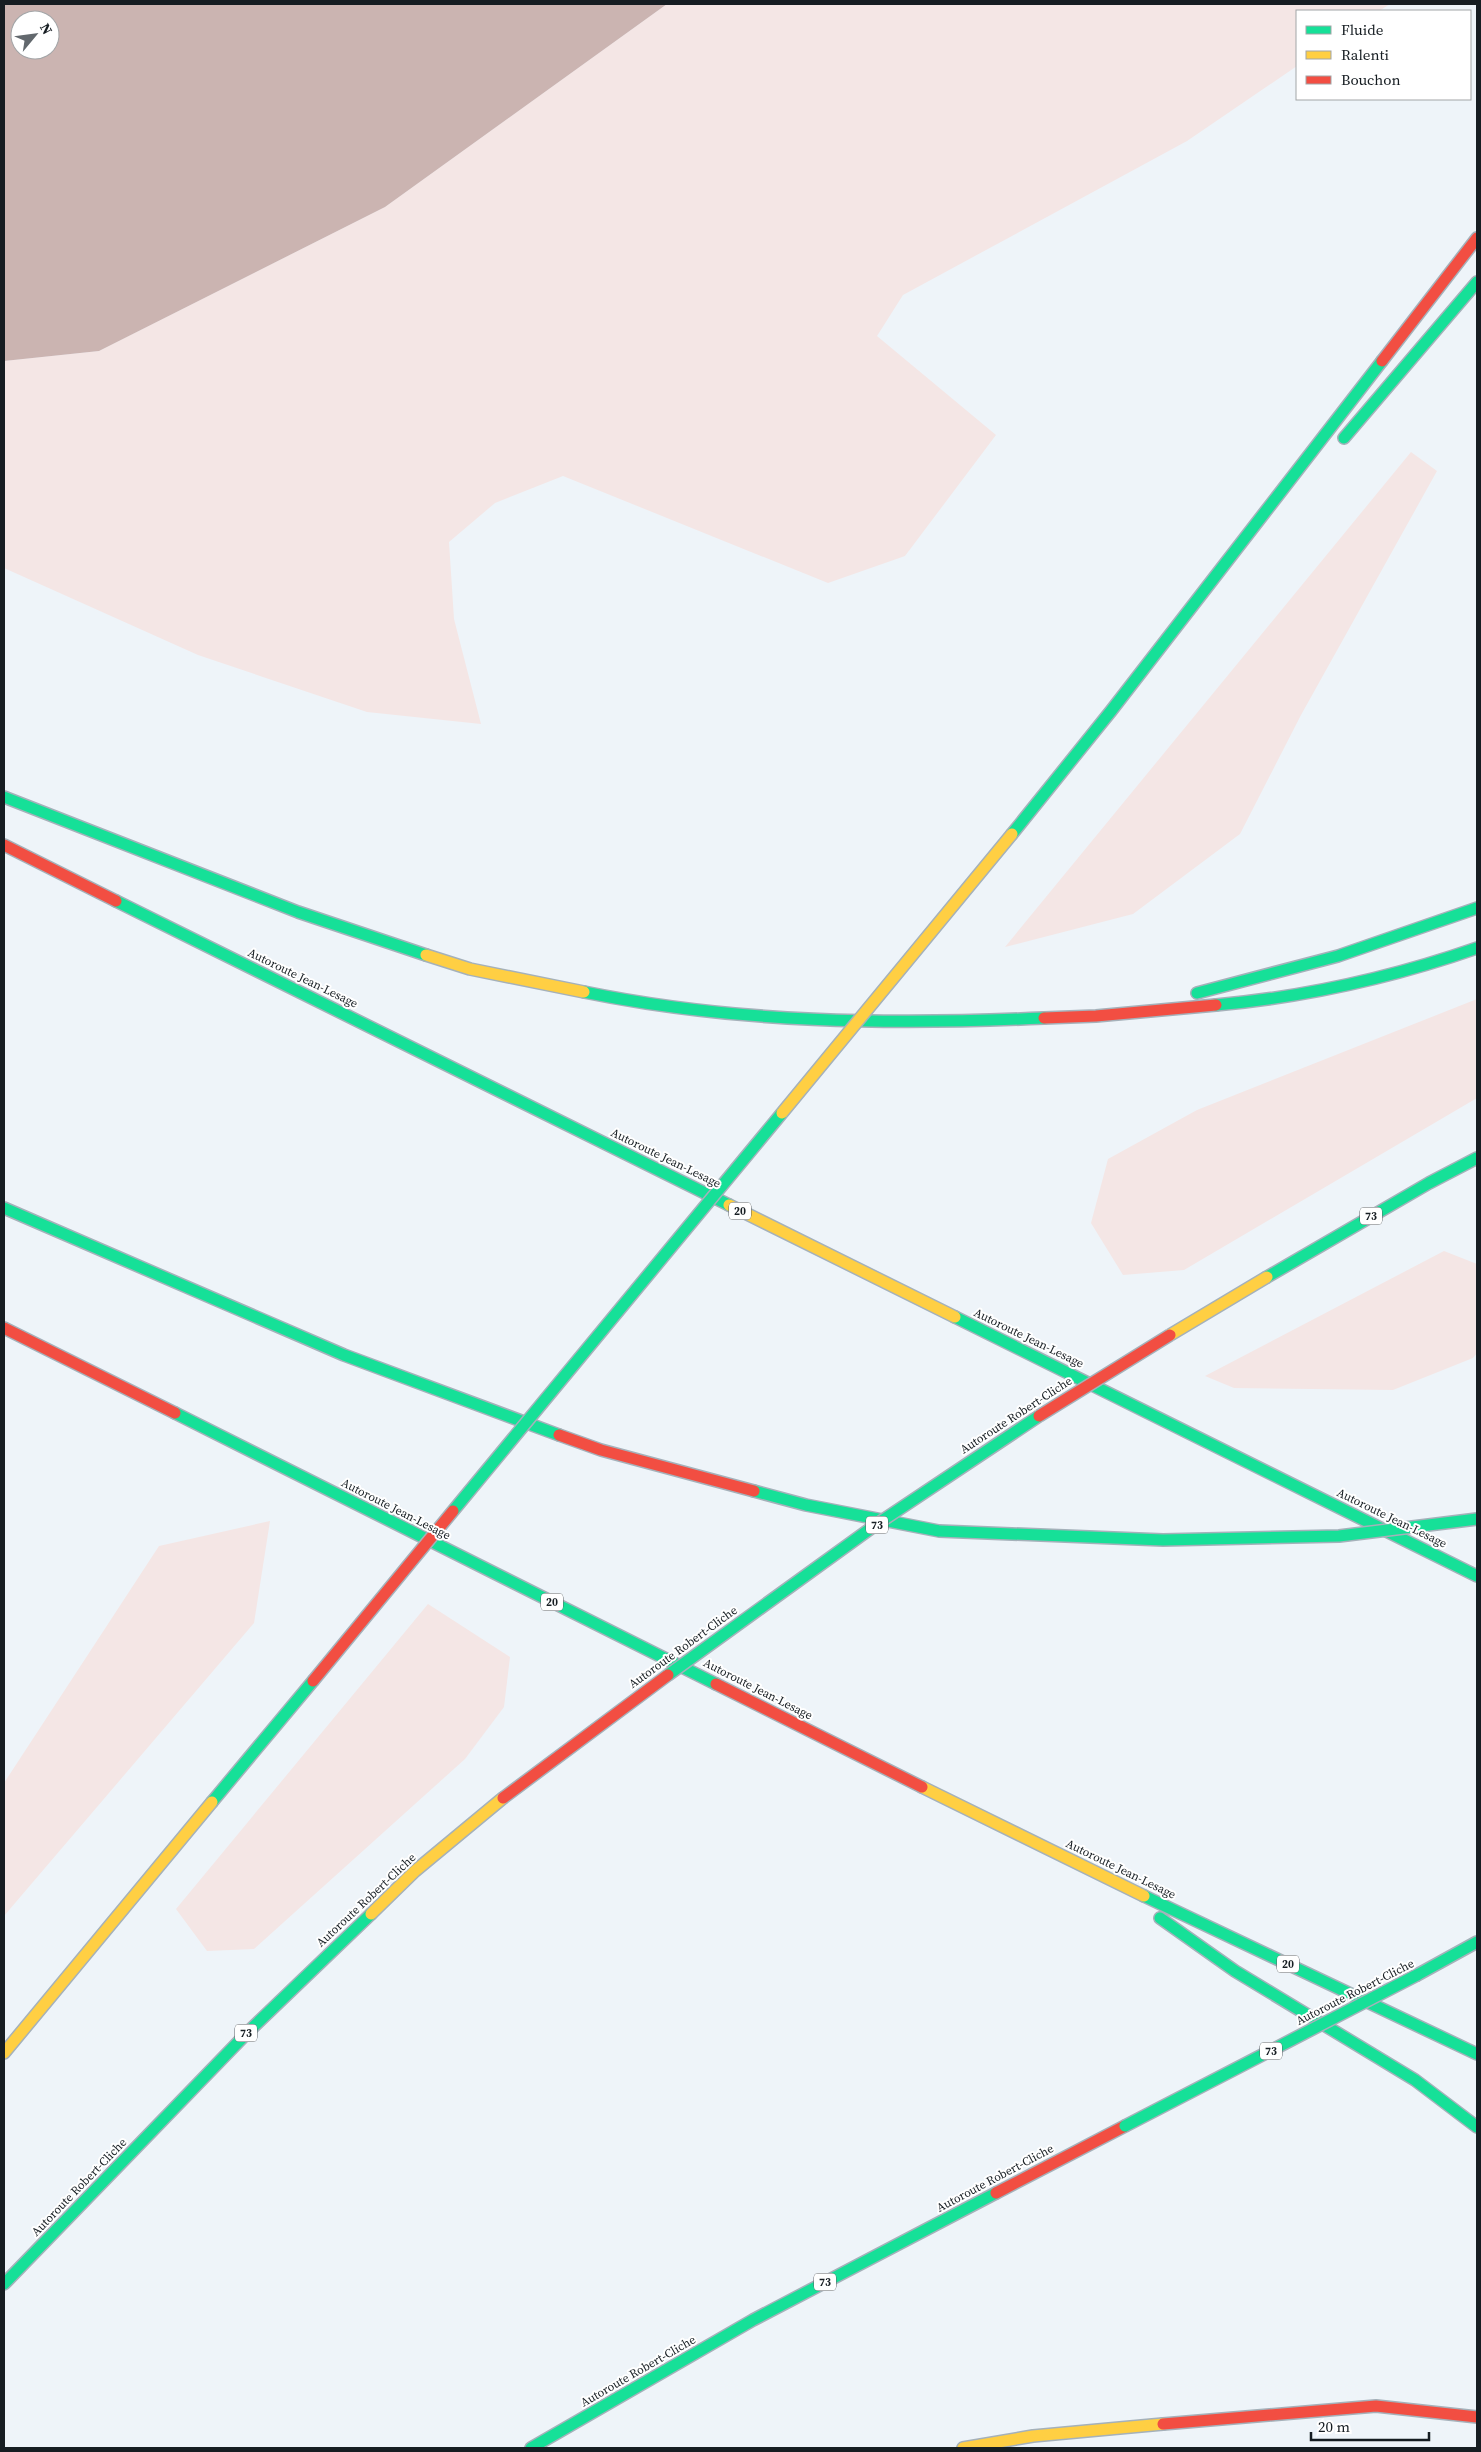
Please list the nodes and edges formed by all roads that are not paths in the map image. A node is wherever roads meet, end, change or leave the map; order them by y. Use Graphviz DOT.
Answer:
graph roads {
  1 [pos="1477,238"];
  2 [pos="1477,282"];
  3 [pos="1336,448"];
  4 [pos="1278,515"];
  5 [pos="1111,711"];
  6 [pos="4,798"];
  7 [pos="4,845"];
  8 [pos="1477,908"];
  9 [pos="1477,948"];
  10 [pos="1096,1016"];
  11 [pos="1477,1158"];
  12 [pos="4,1208"];
  13 [pos="4,1328"];
  14 [pos="1477,1519"];
  15 [pos="1477,1576"];
  16 [pos="1099,1875"];
  17 [pos="1477,1942"];
  18 [pos="1477,1951"];
  19 [pos="1417,1976"];
  20 [pos="4,2053"];
  21 [pos="1477,2054"];
  22 [pos="1477,2127"];
  23 [pos="4,2284"];
  24 [pos="1477,2417"];
  25 [pos="531,2448"];
  26 [pos="963,2448"];
  1 -- 5 [label="highway"];
  2 -- 3 [label="highway"];
  4 -- 5 [label="highway"];
  5 -- 20 [label="highway, bridge"];
  6 -- 10 [label="highway"];
  7 -- 15 [label="highway, Autoroute Jean-Lesage / 20"];
  8 -- 10 [label="highway"];
  9 -- 10 [label="highway"];
  11 -- 23 [label="highway, Autoroute Robert-Cliche / 73, bridge"];
  12 -- 14 [label="highway, bridge"];
  13 -- 16 [label="highway, Autoroute Jean-Lesage / 20"];
  16 -- 21 [label="highway, Autoroute Jean-Lesage / 20"];
  16 -- 22 [label="highway"];
  17 -- 19 [label="highway, Autoroute Robert-Cliche / 73"];
  18 -- 19 [label="highway"];
  19 -- 25 [label="highway, Autoroute Robert-Cliche / 73, bridge"];
  24 -- 26 [label="highway"];
}
